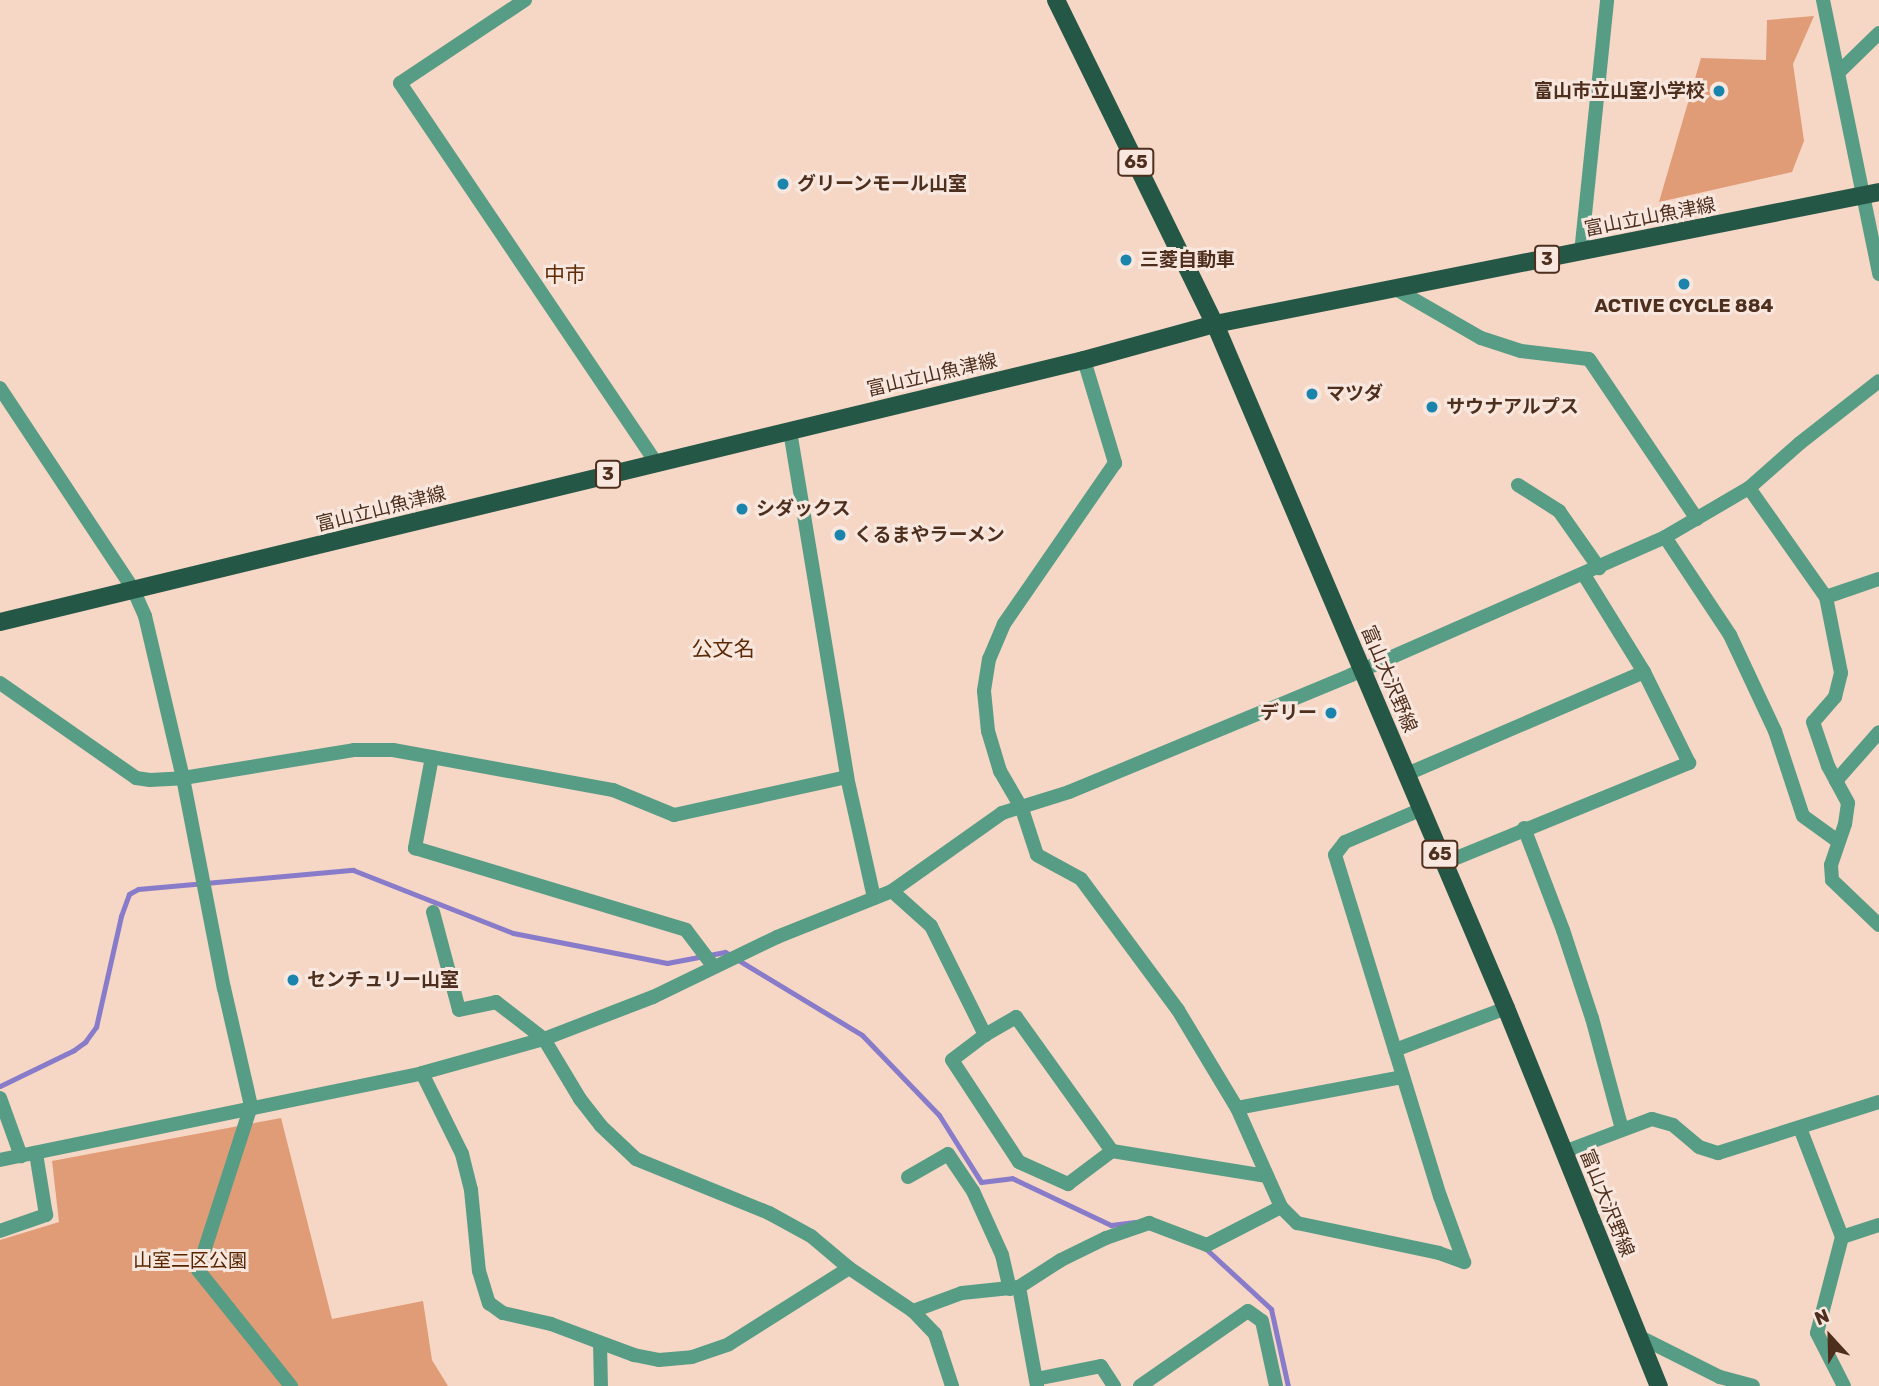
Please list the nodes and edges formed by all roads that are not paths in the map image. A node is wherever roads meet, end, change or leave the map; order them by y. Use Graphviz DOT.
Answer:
graph roads {
  1 [pos="525,0"];
  2 [pos="1056,0"];
  3 [pos="1607,0"];
  4 [pos="1823,0"];
  5 [pos="1879,33"];
  6 [pos="1839,72"];
  7 [pos="1872,194"];
  8 [pos="1581,253"];
  9 [pos="1879,274"];
  10 [pos="1394,288"];
  11 [pos="1215,324"];
  12 [pos="1084,360"];
  13 [pos="1879,381"];
  14 [pos="0,388"];
  15 [pos="790,431"];
  16 [pos="656,462"];
  17 [pos="1518,485"];
  18 [pos="1749,488"];
  19 [pos="1697,519"];
  20 [pos="1665,537"];
  21 [pos="1599,568"];
  22 [pos="1584,575"];
  23 [pos="1879,579"];
  24 [pos="133,589"];
  25 [pos="1826,597"];
  26 [pos="0,622"];
  27 [pos="1363,670"];
  28 [pos="1644,672"];
  29 [pos="0,683"];
  30 [pos="1879,732"];
  31 [pos="432,757"];
  32 [pos="1406,774"];
  33 [pos="847,777"];
  34 [pos="183,778"];
  35 [pos="1836,781"];
  36 [pos="1022,809"];
  37 [pos="1422,809"];
  38 [pos="1524,828"];
  39 [pos="1839,842"];
  40 [pos="1444,863"];
  41 [pos="892,891"];
  42 [pos="874,898"];
  43 [pos="433,912"];
  44 [pos="1879,925"];
  45 [pos="714,967"];
  46 [pos="1506,1007"];
  47 [pos="985,1035"];
  48 [pos="544,1040"];
  49 [pos="1395,1050"];
  50 [pos="422,1073"];
  51 [pos="1403,1077"];
  52 [pos="0,1098"];
  53 [pos="1879,1102"];
  54 [pos="251,1106"];
  55 [pos="1237,1108"];
  56 [pos="1800,1128"];
  57 [pos="1622,1129"];
  58 [pos="1112,1151"];
  59 [pos="1564,1152"];
  60 [pos="36,1153"];
  61 [pos="21,1156"];
  62 [pos="0,1160"];
  63 [pos="1267,1176"];
  64 [pos="908,1177"];
  65 [pos="1281,1207"];
  66 [pos="1879,1225"];
  67 [pos="0,1231"];
  68 [pos="1842,1237"];
  69 [pos="849,1268"];
  70 [pos="1015,1288"];
  71 [pos="913,1311"];
  72 [pos="1638,1336"];
  73 [pos="600,1343"];
  74 [pos="1036,1383"];
  75 [pos="290,1386"];
  76 [pos="601,1386"];
  77 [pos="952,1386"];
  78 [pos="1114,1386"];
  79 [pos="1140,1386"];
  80 [pos="1276,1386"];
  81 [pos="1659,1386"];
  82 [pos="1753,1386"];
  83 [pos="1844,1386"];
  1 -- 16 [label="street"];
  2 -- 11 [label="main road, 富山大沢野線 / 65"];
  3 -- 8 [label="street"];
  4 -- 6 [label="street"];
  5 -- 6 [label="street"];
  6 -- 7 [label="street"];
  7 -- 8 [label="main road, 富山立山魚津線 / 3"];
  7 -- 9 [label="street"];
  8 -- 10 [label="main road, 富山立山魚津線 / 3"];
  10 -- 11 [label="main road, 富山立山魚津線 / 3"];
  10 -- 19 [label="street"];
  11 -- 12 [label="main road, 富山立山魚津線 / 3"];
  11 -- 27 [label="main road, 富山大沢野線 / 65"];
  12 -- 15 [label="main road, 富山立山魚津線 / 3"];
  12 -- 36 [label="street"];
  13 -- 18 [label="street"];
  14 -- 24 [label="street"];
  15 -- 16 [label="main road, 富山立山魚津線 / 3"];
  15 -- 33 [label="street"];
  16 -- 24 [label="main road, 富山立山魚津線 / 3"];
  17 -- 21 [label="street"];
  18 -- 19 [label="street"];
  18 -- 25 [label="street"];
  19 -- 20 [label="street"];
  20 -- 21 [label="street"];
  20 -- 39 [label="street"];
  21 -- 22 [label="street"];
  22 -- 27 [label="street"];
  22 -- 28 [label="street"];
  23 -- 25 [label="street"];
  24 -- 26 [label="main road, 富山立山魚津線 / 3"];
  24 -- 34 [label="street"];
  25 -- 35 [label="street"];
  27 -- 32 [label="main road, 富山大沢野線 / 65"];
  27 -- 36 [label="street"];
  28 -- 32 [label="street"];
  28 -- 38 [label="street"];
  29 -- 34 [label="street"];
  30 -- 35 [label="street"];
  31 -- 33 [label="street"];
  31 -- 34 [label="street"];
  31 -- 45 [label="street"];
  32 -- 37 [label="main road, 富山大沢野線 / 65"];
  33 -- 42 [label="street"];
  34 -- 54 [label="street"];
  35 -- 39 [label="street"];
  36 -- 41 [label="street"];
  36 -- 55 [label="street"];
  37 -- 40 [label="main road, 富山大沢野線 / 65"];
  37 -- 49 [label="street"];
  38 -- 40 [label="street"];
  38 -- 57 [label="street"];
  39 -- 44 [label="street"];
  40 -- 46 [label="main road, 富山大沢野線 / 65"];
  41 -- 42 [label="street"];
  41 -- 47 [label="street"];
  42 -- 45 [label="street"];
  43 -- 48 [label="street"];
  45 -- 48 [label="street"];
  46 -- 49 [label="street"];
  46 -- 59 [label="main road, 富山大沢野線 / 65"];
  47 -- 58 [label="street"];
  47 -- 58 [label="street"];
  48 -- 50 [label="street"];
  48 -- 69 [label="street"];
  49 -- 51 [label="street"];
  50 -- 54 [label="street"];
  50 -- 73 [label="street"];
  51 -- 55 [label="street"];
  51 -- 65 [label="street"];
  52 -- 61 [label="street"];
  53 -- 56 [label="street"];
  54 -- 60 [label="street"];
  54 -- 75 [label="street"];
  55 -- 63 [label="street"];
  56 -- 57 [label="street"];
  56 -- 68 [label="street"];
  57 -- 59 [label="street"];
  58 -- 63 [label="street"];
  59 -- 72 [label="main road, 富山大沢野線 / 65"];
  60 -- 61 [label="street"];
  60 -- 67 [label="street"];
  61 -- 62 [label="street"];
  63 -- 65 [label="street"];
  64 -- 70 [label="street"];
  65 -- 70 [label="street"];
  66 -- 68 [label="street"];
  68 -- 83 [label="street"];
  69 -- 71 [label="street"];
  69 -- 73 [label="street"];
  70 -- 71 [label="street"];
  70 -- 74 [label="street"];
  71 -- 77 [label="street"];
  72 -- 81 [label="main road, 富山大沢野線 / 65"];
  72 -- 82 [label="street"];
  73 -- 76 [label="street"];
  74 -- 78 [label="street"];
  79 -- 80 [label="street"];
}
